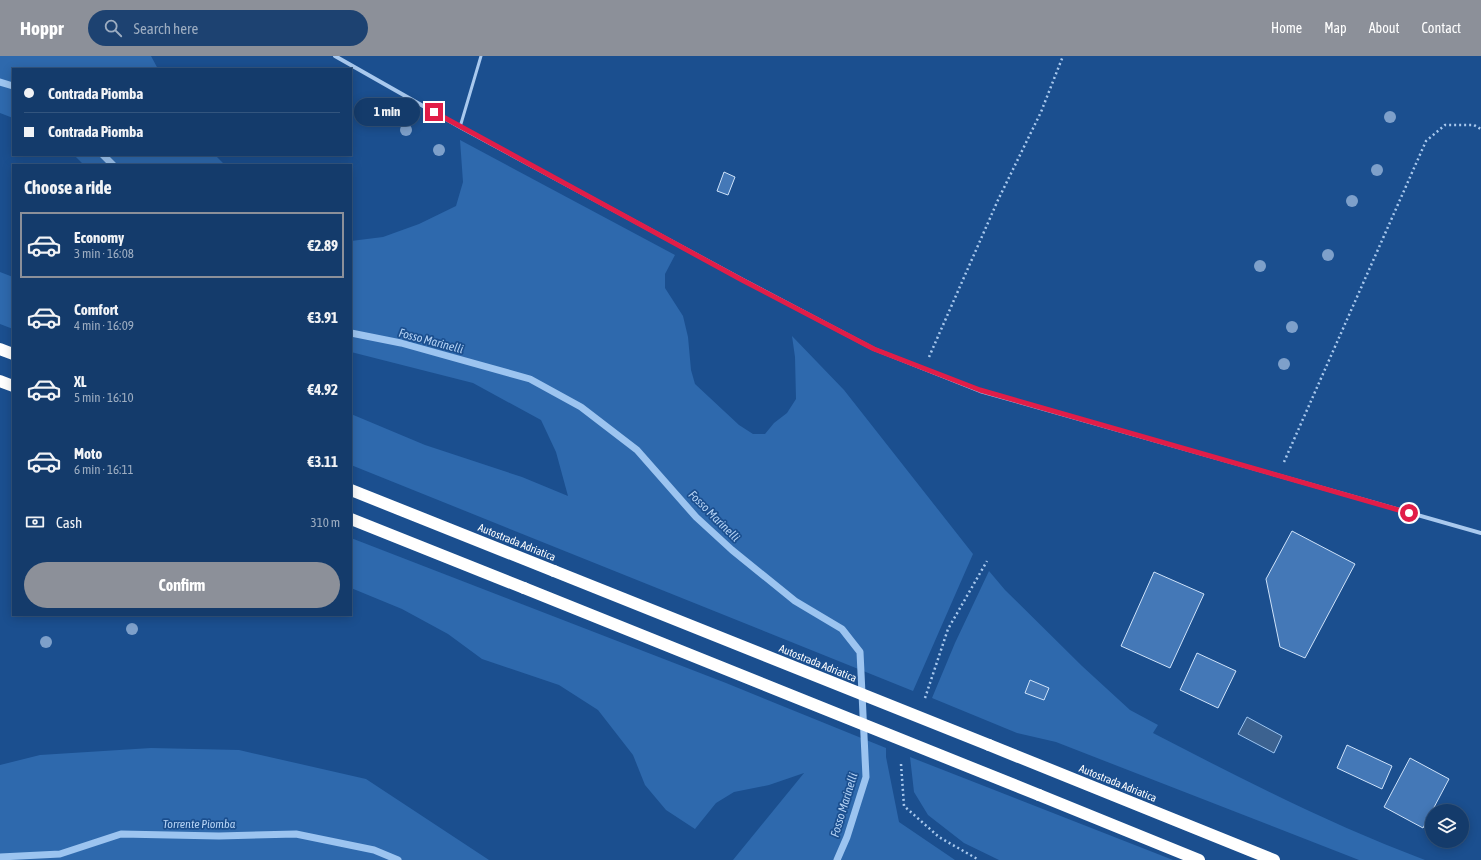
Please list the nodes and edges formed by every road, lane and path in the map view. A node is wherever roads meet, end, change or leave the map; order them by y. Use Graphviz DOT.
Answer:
graph roads {
  1 [pos="335,56"];
  2 [pos="481,56"];
  3 [pos="1062,56"];
  4 [pos="460,126"];
  5 [pos="1481,129"];
  6 [pos="0,349"];
  7 [pos="12,354"];
  8 [pos="924,369"];
  9 [pos="0,381"];
  10 [pos="12,386"];
  11 [pos="1278,476"];
  12 [pos="352,490"];
  13 [pos="352,519"];
  14 [pos="1481,533"];
  15 [pos="988,560"];
  16 [pos="925,698"];
  17 [pos="901,764"];
  18 [pos="979,860"];
  19 [pos="1199,860"];
  20 [pos="1274,860"];
  1 -- 4 [label="street"];
  2 -- 4 [label="lane"];
  3 -- 8 [label="path"];
  4 -- 8 [label="street"];
  5 -- 11 [label="path"];
  6 -- 7 [label="highway"];
  8 -- 11 [label="street"];
  9 -- 10 [label="highway"];
  11 -- 14 [label="street"];
  12 -- 20 [label="highway, Autostrada Adriatica, bridge"];
  13 -- 19 [label="highway, bridge"];
  15 -- 16 [label="path"];
  17 -- 18 [label="path"];
}
